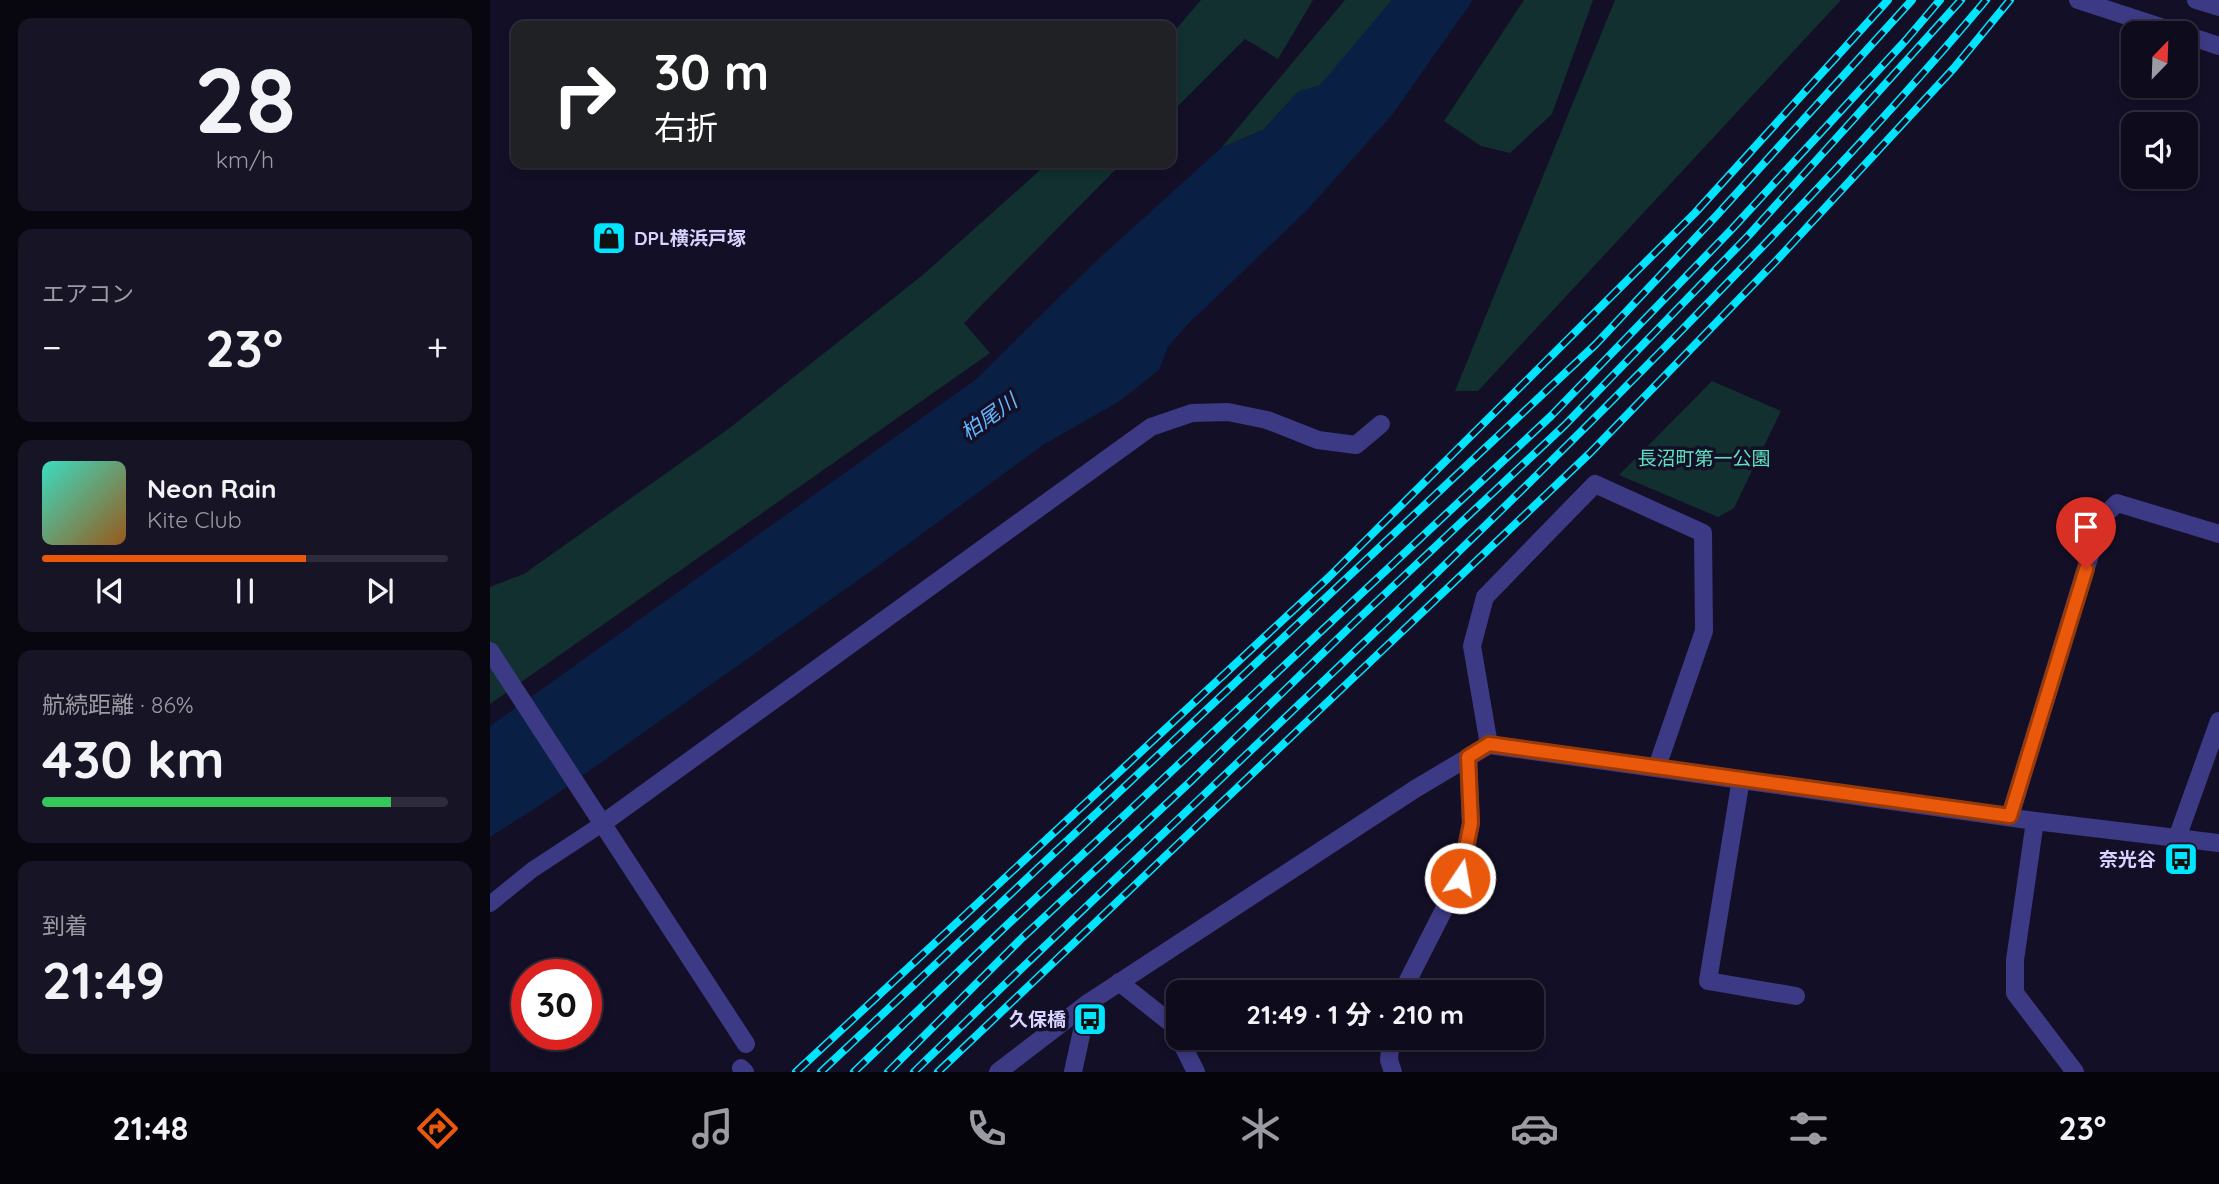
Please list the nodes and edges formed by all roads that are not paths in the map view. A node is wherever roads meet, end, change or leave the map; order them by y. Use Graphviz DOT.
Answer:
graph roads {
  1 [pos="2078,0"];
  2 [pos="2196,0"];
  3 [pos="2219,7"];
  4 [pos="2142,21"];
  5 [pos="2198,39"];
  6 [pos="2219,46"];
  7 [pos="1381,424"];
  8 [pos="2219,534"];
  9 [pos="490,650"];
  10 [pos="2219,721"];
  11 [pos="1489,744"];
  12 [pos="1468,757"];
  13 [pos="1657,767"];
  14 [pos="1741,779"];
  15 [pos="2010,816"];
  16 [pos="2035,821"];
  17 [pos="602,824"];
  18 [pos="2177,838"];
  19 [pos="2219,843"];
  20 [pos="490,904"];
  21 [pos="1408,980"];
  22 [pos="1119,982"];
  23 [pos="1796,996"];
  24 [pos="1087,1003"];
  25 [pos="1166,1020"];
  26 [pos="746,1044"];
  27 [pos="1185,1050"];
  28 [pos="1390,1050"];
  29 [pos="998,1072"];
  30 [pos="1073,1072"];
  31 [pos="1196,1072"];
  32 [pos="1393,1072"];
  33 [pos="2076,1072"];
  1 -- 4 [label="street"];
  2 -- 3 [label="street"];
  5 -- 6 [label="street"];
  7 -- 17 [label="street"];
  8 -- 15 [label="street"];
  9 -- 17 [label="street"];
  10 -- 18 [label="street"];
  11 -- 12 [label="street"];
  11 -- 13 [label="street"];
  11 -- 13 [label="street"];
  12 -- 21 [label="street"];
  12 -- 22 [label="street"];
  13 -- 14 [label="street"];
  14 -- 15 [label="street"];
  14 -- 23 [label="street"];
  15 -- 16 [label="street"];
  16 -- 18 [label="street"];
  16 -- 33 [label="street"];
  17 -- 20 [label="lane"];
  17 -- 26 [label="street"];
  18 -- 19 [label="street"];
  22 -- 24 [label="street"];
  22 -- 25 [label="street"];
  24 -- 29 [label="street"];
  24 -- 30 [label="street"];
  27 -- 31 [label="street"];
  28 -- 32 [label="street"];
}
